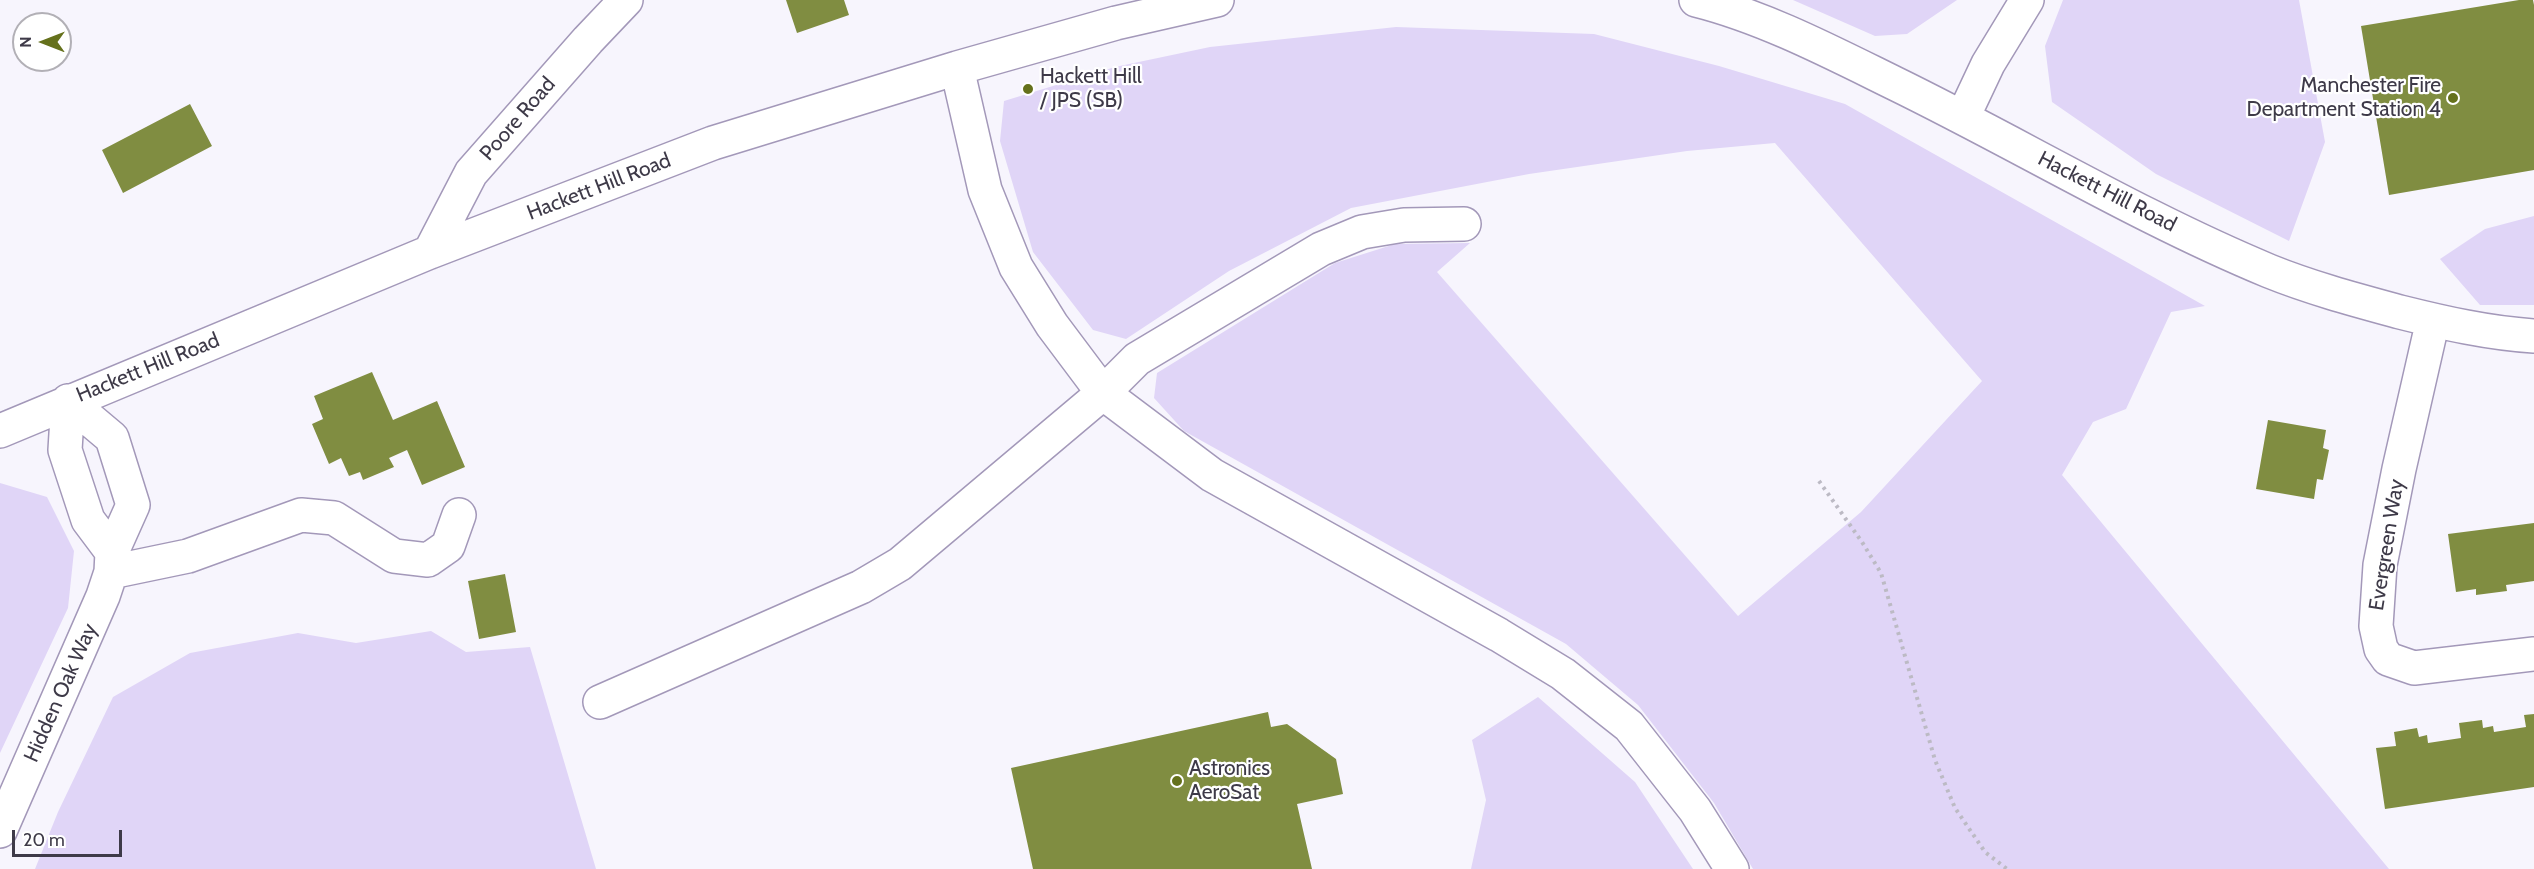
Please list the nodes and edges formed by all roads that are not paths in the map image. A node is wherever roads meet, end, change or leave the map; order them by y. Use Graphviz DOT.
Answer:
graph roads {
  1 [pos="626,0"];
  2 [pos="1217,0"];
  3 [pos="1696,0"];
  4 [pos="2026,0"];
  5 [pos="957,68"];
  6 [pos="1963,117"];
  7 [pos="1464,224"];
  8 [pos="430,252"];
  9 [pos="2433,320"];
  10 [pos="2534,336"];
  11 [pos="1102,393"];
  12 [pos="68,401"];
  13 [pos="0,431"];
  14 [pos="459,515"];
  15 [pos="111,562"];
  16 [pos="2534,654"];
  17 [pos="600,702"];
  18 [pos="0,831"];
  19 [pos="1732,869"];
  1 -- 8 [label="street, Poore Road"];
  2 -- 5 [label="street, Hackett Hill Road"];
  3 -- 6 [label="street, Hackett Hill Road"];
  4 -- 6 [label="street"];
  5 -- 8 [label="street, Hackett Hill Road"];
  5 -- 11 [label="street"];
  6 -- 9 [label="street, Hackett Hill Road"];
  7 -- 11 [label="street"];
  8 -- 12 [label="street, Hackett Hill Road"];
  9 -- 10 [label="street, Hackett Hill Road"];
  9 -- 16 [label="street, Evergreen Way"];
  11 -- 17 [label="street"];
  11 -- 19 [label="street"];
  12 -- 13 [label="street, Hackett Hill Road"];
  12 -- 15 [label="street"];
  12 -- 15 [label="street, Hidden Oak Way"];
  14 -- 15 [label="street"];
  15 -- 18 [label="street, Hidden Oak Way"];
}
